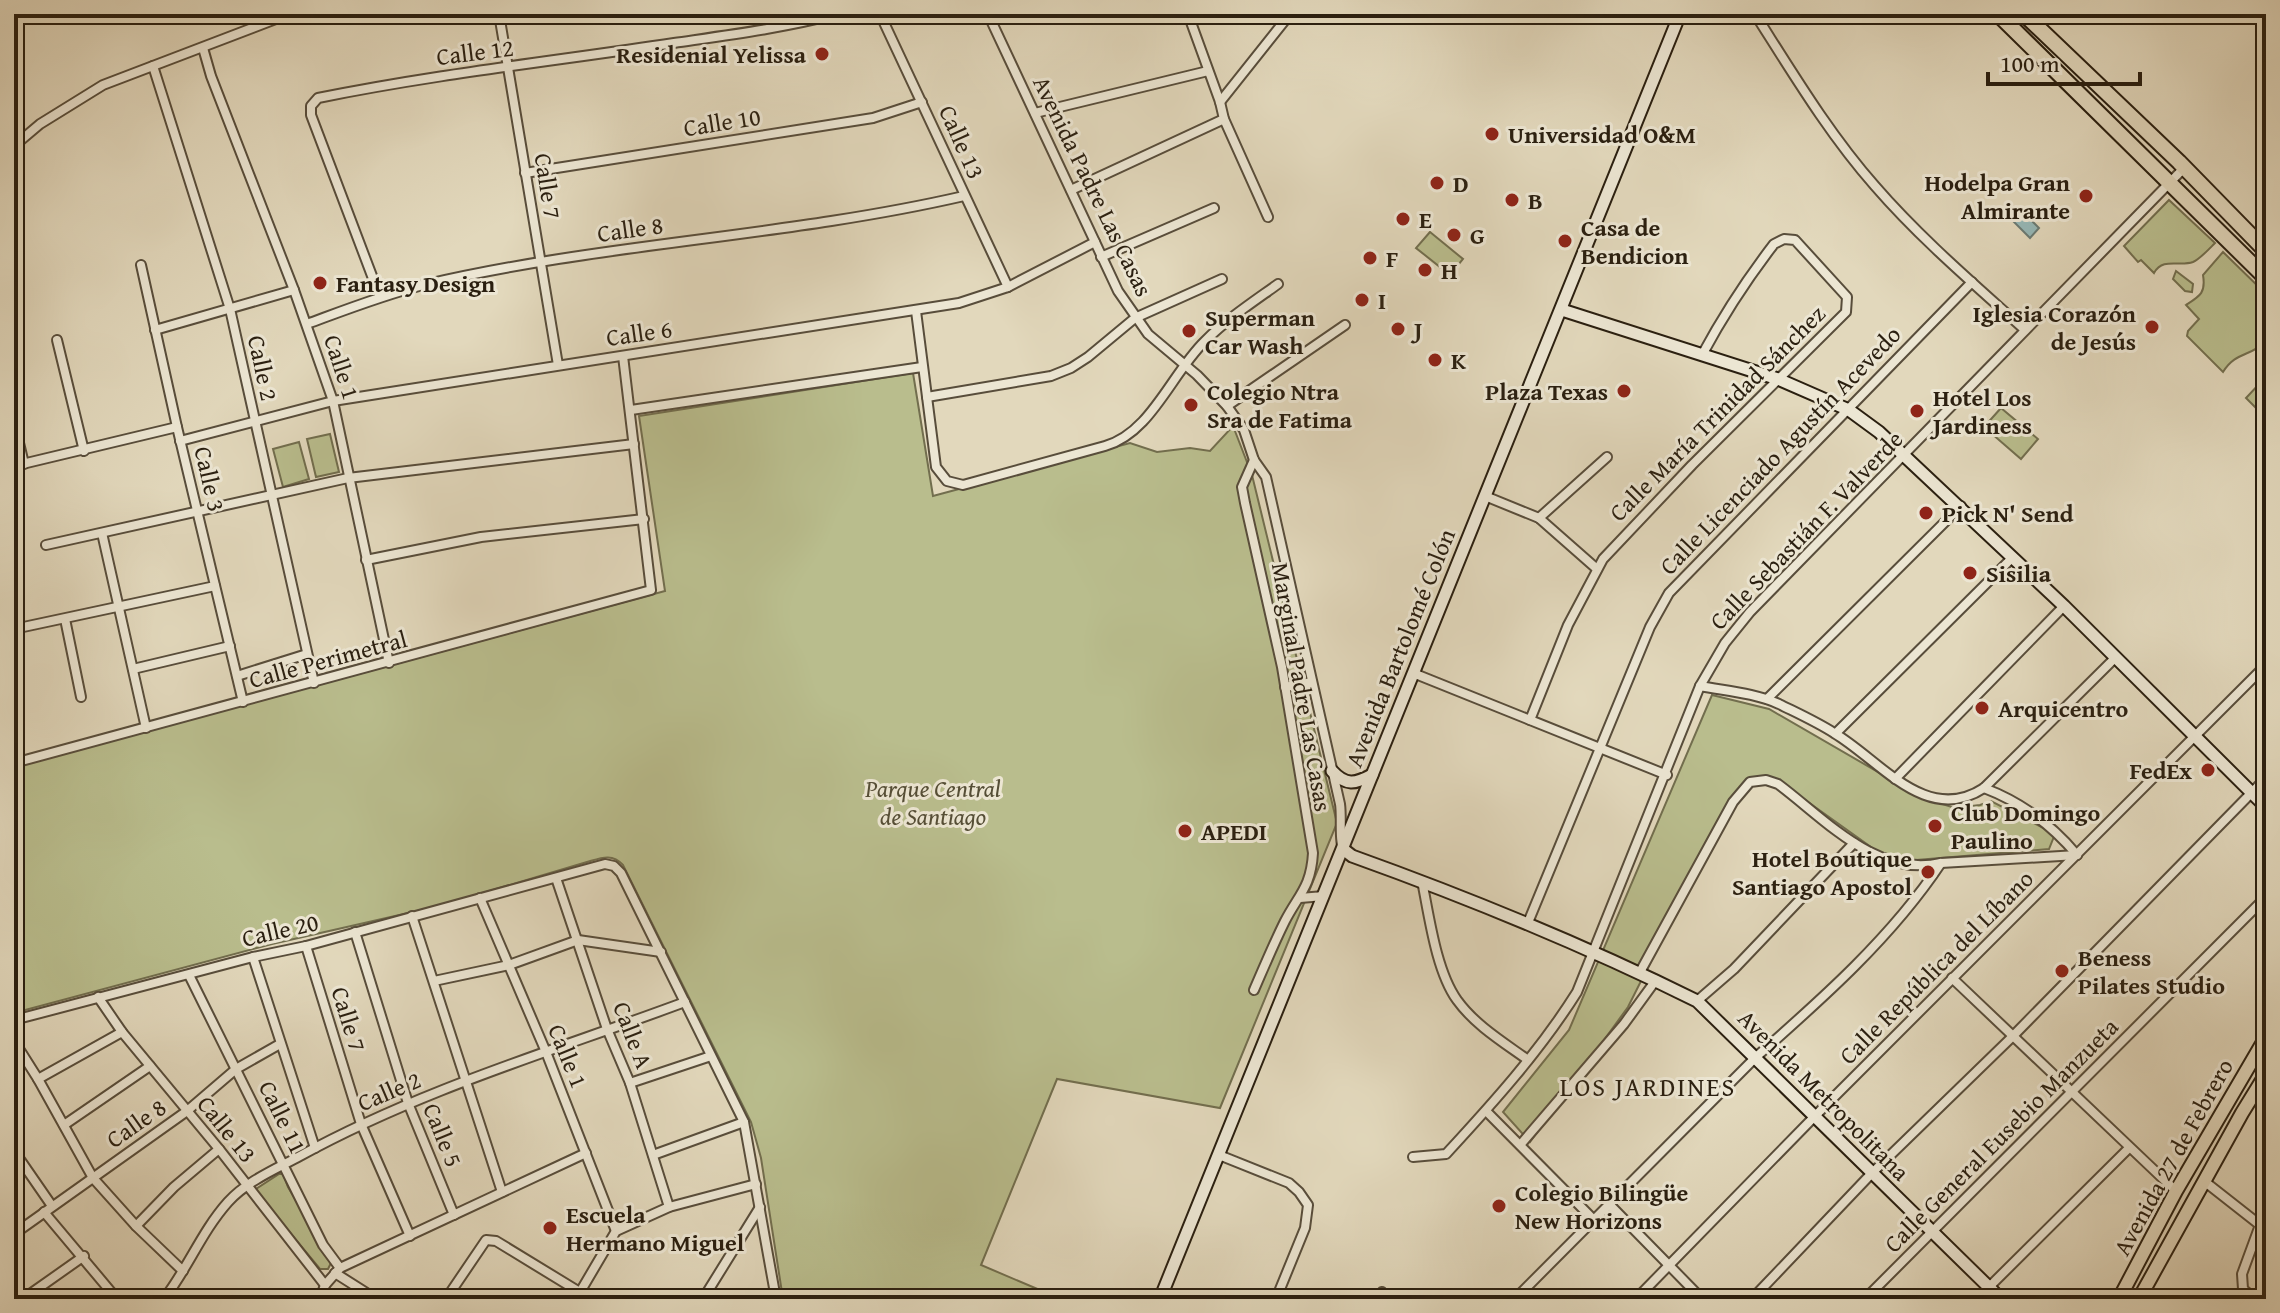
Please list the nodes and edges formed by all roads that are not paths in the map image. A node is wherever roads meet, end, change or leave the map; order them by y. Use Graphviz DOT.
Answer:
graph roads {
  1 [pos="289,14"];
  2 [pos="499,14"];
  3 [pos="837,14"];
  4 [pos="880,14"];
  5 [pos="988,14"];
  6 [pos="1188,14"];
  7 [pos="1290,14"];
  8 [pos="1680,14"];
  9 [pos="1755,14"];
  10 [pos="1998,14"];
  11 [pos="2024,14"];
  12 [pos="203,48"];
  13 [pos="153,66"];
  14 [pos="510,68"];
  15 [pos="1208,71"];
  16 [pos="922,102"];
  17 [pos="1220,102"];
  18 [pos="1035,113"];
  19 [pos="1224,119"];
  20 [pos="14,146"];
  21 [pos="2184,168"];
  22 [pos="525,173"];
  23 [pos="2170,182"];
  24 [pos="1071,190"];
  25 [pos="964,196"];
  26 [pos="1214,208"];
  27 [pos="1268,217"];
  28 [pos="1095,242"];
  29 [pos="2266,251"];
  30 [pos="1101,257"];
  31 [pos="540,263"];
  32 [pos="141,265"];
  33 [pos="2266,278"];
  34 [pos="1222,279"];
  35 [pos="1972,282"];
  36 [pos="1278,284"];
  37 [pos="1008,287"];
  38 [pos="294,290"];
  39 [pos="380,297"];
  40 [pos="230,309"];
  41 [pos="1562,310"];
  42 [pos="916,311"];
  43 [pos="1135,318"];
  44 [pos="307,324"];
  45 [pos="1345,325"];
  46 [pos="155,330"];
  47 [pos="2025,330"];
  48 [pos="57,340"];
  49 [pos="1702,355"];
  50 [pos="623,356"];
  51 [pos="1183,364"];
  52 [pos="558,365"];
  53 [pos="922,367"];
  54 [pos="1778,379"];
  55 [pos="927,397"];
  56 [pos="333,401"];
  57 [pos="1227,406"];
  58 [pos="631,410"];
  59 [pos="1849,410"];
  60 [pos="14,422"];
  61 [pos="255,424"];
  62 [pos="177,427"];
  63 [pos="180,441"];
  64 [pos="634,444"];
  65 [pos="84,451"];
  66 [pos="1905,454"];
  67 [pos="1607,457"];
  68 [pos="1254,460"];
  69 [pos="24,464"];
  70 [pos="14,466"];
  71 [pos="348,478"];
  72 [pos="272,493"];
  73 [pos="1485,496"];
  74 [pos="1961,506"];
  75 [pos="197,513"];
  76 [pos="1539,518"];
  77 [pos="644,519"];
  78 [pos="102,533"];
  79 [pos="46,545"];
  80 [pos="2013,557"];
  81 [pos="366,560"];
  82 [pos="1597,569"];
  83 [pos="215,586"];
  84 [pos="2064,606"];
  85 [pos="118,607"];
  86 [pos="14,612"];
  87 [pos="65,619"];
  88 [pos="16,629"];
  89 [pos="230,646"];
  90 [pos="307,654"];
  91 [pos="2116,657"];
  92 [pos="389,663"];
  93 [pos="2266,665"];
  94 [pos="133,669"];
  95 [pos="1413,673"];
  96 [pos="237,676"];
  97 [pos="1312,682"];
  98 [pos="314,683"];
  99 [pos="1700,686"];
  100 [pos="1285,687"];
  101 [pos="81,697"];
  102 [pos="1767,699"];
  103 [pos="243,702"];
  104 [pos="1530,720"];
  105 [pos="146,728"];
  106 [pos="1836,733"];
  107 [pos="2196,736"];
  108 [pos="1600,748"];
  109 [pos="14,763"];
  110 [pos="1332,771"];
  111 [pos="1372,775"];
  112 [pos="1667,775"];
  113 [pos="2266,778"];
  114 [pos="1895,779"];
  115 [pos="1984,788"];
  116 [pos="2251,792"];
  117 [pos="2266,807"];
  118 [pos="1854,843"];
  119 [pos="1343,849"];
  120 [pos="2077,855"];
  121 [pos="1941,863"];
  122 [pos="556,878"];
  123 [pos="1422,881"];
  124 [pos="1324,896"];
  125 [pos="2266,897"];
  126 [pos="480,898"];
  127 [pos="1300,898"];
  128 [pos="412,916"];
  129 [pos="1527,925"];
  130 [pos="355,932"];
  131 [pos="578,940"];
  132 [pos="306,946"];
  133 [pos="661,952"];
  134 [pos="1594,953"];
  135 [pos="253,957"];
  136 [pos="509,965"];
  137 [pos="1640,972"];
  138 [pos="189,975"];
  139 [pos="1952,978"];
  140 [pos="1656,980"];
  141 [pos="434,981"];
  142 [pos="1254,990"];
  143 [pos="98,997"];
  144 [pos="1697,1001"];
  145 [pos="685,1002"];
  146 [pos="14,1020"];
  147 [pos="607,1029"];
  148 [pos="122,1032"];
  149 [pos="2012,1037"];
  150 [pos="2266,1037"];
  151 [pos="14,1041"];
  152 [pos="280,1044"];
  153 [pos="546,1052"];
  154 [pos="711,1056"];
  155 [pos="1756,1057"];
  156 [pos="1528,1060"];
  157 [pos="150,1066"];
  158 [pos="236,1069"];
  159 [pos="2266,1074"];
  160 [pos="38,1079"];
  161 [pos="466,1082"];
  162 [pos="630,1083"];
  163 [pos="2072,1094"];
  164 [pos="408,1103"];
  165 [pos="187,1111"];
  166 [pos="1486,1111"];
  167 [pos="1815,1116"];
  168 [pos="744,1122"];
  169 [pos="361,1124"];
  170 [pos="64,1125"];
  171 [pos="1521,1144"];
  172 [pos="315,1148"];
  173 [pos="2129,1148"];
  174 [pos="219,1149"];
  175 [pos="14,1151"];
  176 [pos="586,1153"];
  177 [pos="653,1155"];
  178 [pos="1219,1155"];
  179 [pos="1413,1157"];
  180 [pos="284,1165"];
  181 [pos="1872,1173"];
  182 [pos="93,1178"];
  183 [pos="2204,1181"];
  184 [pos="756,1184"];
  185 [pos="247,1186"];
  186 [pos="2176,1191"];
  187 [pos="502,1192"];
  188 [pos="1609,1204"];
  189 [pos="669,1207"];
  190 [pos="760,1207"];
  191 [pos="48,1209"];
  192 [pos="454,1215"];
  193 [pos="1594,1220"];
  194 [pos="2263,1223"];
  195 [pos="136,1226"];
  196 [pos="616,1231"];
  197 [pos="1931,1231"];
  198 [pos="14,1234"];
  199 [pos="410,1236"];
  200 [pos="84,1256"];
  201 [pos="1669,1266"];
  202 [pos="183,1271"];
  203 [pos="338,1271"];
  204 [pos="325,1285"];
  205 [pos="1989,1286"];
  206 [pos="578,1295"];
  207 [pos="23,1299"];
  208 [pos="117,1299"];
  209 [pos="164,1299"];
  210 [pos="320,1299"];
  211 [pos="376,1299"];
  212 [pos="446,1299"];
  213 [pos="591,1299"];
  214 [pos="703,1299"];
  215 [pos="776,1299"];
  216 [pos="1160,1299"];
  217 [pos="1276,1299"];
  218 [pos="1515,1299"];
  219 [pos="1636,1299"];
  220 [pos="1702,1299"];
  221 [pos="1752,1299"];
  222 [pos="1865,1299"];
  223 [pos="1977,1299"];
  224 [pos="2001,1299"];
  225 [pos="2119,1299"];
  226 [pos="2139,1299"];
  227 [pos="2255,1299"];
  1 -- 12 [label="street"];
  2 -- 14 [label="street, Calle 7"];
  3 -- 14 [label="street, Calle 12"];
  4 -- 16 [label="street, Calle 13"];
  5 -- 18 [label="street, Avenida Padre Las Casas"];
  6 -- 15 [label="street"];
  7 -- 17 [label="street"];
  8 -- 41 [label="main road, Avenida Bartolomé Colón"];
  9 -- 35 [label="street"];
  10 -- 23 [label="highway"];
  11 -- 21 [label="highway"];
  12 -- 13 [label="street"];
  12 -- 38 [label="street, Calle 1"];
  13 -- 20 [label="street"];
  13 -- 40 [label="street, Calle 2"];
  14 -- 22 [label="street, Calle 7"];
  14 -- 39 [label="street, Calle 12"];
  15 -- 17 [label="street"];
  15 -- 18 [label="street"];
  16 -- 22 [label="street, Calle 10"];
  16 -- 25 [label="street, Calle 13"];
  17 -- 19 [label="street"];
  18 -- 24 [label="street, Avenida Padre Las Casas"];
  19 -- 24 [label="street"];
  19 -- 27 [label="street"];
  21 -- 23 [label="street, Calle Sebastián F. Valverde"];
  21 -- 29 [label="highway"];
  22 -- 31 [label="street, Calle 7"];
  23 -- 33 [label="highway"];
  23 -- 47 [label="street, Calle Sebastián F. Valverde"];
  24 -- 28 [label="street, Avenida Padre Las Casas"];
  25 -- 31 [label="street, Calle 8"];
  25 -- 37 [label="street, Calle 13"];
  26 -- 30 [label="street"];
  28 -- 30 [label="street, Avenida Padre Las Casas"];
  28 -- 37 [label="street, Calle 6"];
  30 -- 43 [label="street, Avenida Padre Las Casas"];
  31 -- 39 [label="street, Calle 8"];
  31 -- 52 [label="street, Calle 7"];
  32 -- 46 [label="street, Calle 3"];
  34 -- 43 [label="street"];
  35 -- 47 [label="street"];
  35 -- 59 [label="street, Calle Licenciado Agustín Acevedo"];
  36 -- 51 [label="street"];
  37 -- 42 [label="street, Calle 6"];
  38 -- 40 [label="street"];
  38 -- 44 [label="street, Calle 1"];
  39 -- 44 [label="street, Calle 8"];
  40 -- 46 [label="street"];
  40 -- 61 [label="street, Calle 2"];
  41 -- 49 [label="main road"];
  41 -- 73 [label="main road, Avenida Bartolomé Colón"];
  42 -- 50 [label="street, Calle 6"];
  42 -- 53 [label="street"];
  43 -- 51 [label="street, Avenida Padre Las Casas"];
  43 -- 55 [label="street"];
  44 -- 56 [label="street, Calle 1"];
  45 -- 57 [label="street"];
  46 -- 62 [label="street, Calle 3"];
  47 -- 66 [label="street, Calle Sebastián F. Valverde"];
  48 -- 65 [label="street"];
  49 -- 54 [label="main road"];
  49 -- 54 [label="street, Calle María Trinidad Sánchez"];
  50 -- 52 [label="street, Calle 6"];
  50 -- 58 [label="street"];
  51 -- 55 [label="street"];
  51 -- 57 [label="street, Avenida Padre Las Casas"];
  52 -- 56 [label="street, Calle 6"];
  53 -- 55 [label="street"];
  53 -- 58 [label="street"];
  54 -- 59 [label="main road"];
  54 -- 82 [label="street, Calle María Trinidad Sánchez"];
  56 -- 61 [label="street, Calle 6"];
  56 -- 71 [label="street, Calle 1"];
  57 -- 68 [label="street, Avenida Padre Las Casas"];
  58 -- 64 [label="street"];
  59 -- 66 [label="main road"];
  59 -- 108 [label="street, Calle Licenciado Agustín Acevedo"];
  60 -- 69 [label="street"];
  61 -- 63 [label="street, Calle 6"];
  61 -- 72 [label="street, Calle 2"];
  62 -- 63 [label="street, Calle 3"];
  62 -- 65 [label="street"];
  63 -- 75 [label="street, Calle 3"];
  64 -- 71 [label="street"];
  64 -- 77 [label="street"];
  65 -- 69 [label="street"];
  66 -- 74 [label="main road"];
  66 -- 99 [label="street, Calle Sebastián F. Valverde"];
  67 -- 76 [label="street"];
  68 -- 97 [label="street, Avenida Padre Las Casas"];
  68 -- 100 [label="street, Marginal Padre Las Casas"];
  69 -- 70 [label="street"];
  71 -- 72 [label="street"];
  71 -- 81 [label="street, Calle 1"];
  72 -- 75 [label="street"];
  72 -- 90 [label="street, Calle 2"];
  73 -- 76 [label="street"];
  73 -- 95 [label="main road, Avenida Bartolomé Colón"];
  74 -- 80 [label="main road"];
  74 -- 102 [label="street"];
  75 -- 78 [label="street"];
  75 -- 83 [label="street, Calle 3"];
  76 -- 82 [label="street"];
  77 -- 81 [label="street"];
  77 -- 92 [label="street, Calle Perimetral"];
  78 -- 79 [label="street"];
  78 -- 85 [label="street"];
  80 -- 84 [label="main road"];
  80 -- 106 [label="street"];
  81 -- 92 [label="street, Calle 1"];
  82 -- 104 [label="street, Calle María Trinidad Sánchez"];
  83 -- 85 [label="street"];
  83 -- 89 [label="street, Calle 3"];
  84 -- 91 [label="main road"];
  84 -- 114 [label="street"];
  85 -- 87 [label="street"];
  85 -- 94 [label="street"];
  86 -- 88 [label="street"];
  87 -- 88 [label="street"];
  87 -- 101 [label="street"];
  89 -- 94 [label="street"];
  89 -- 96 [label="street, Calle 3"];
  90 -- 96 [label="street"];
  90 -- 98 [label="street, Calle 2"];
  91 -- 107 [label="main road"];
  91 -- 115 [label="street"];
  92 -- 98 [label="street, Calle Perimetral"];
  93 -- 107 [label="street, Calle República del Líbano"];
  94 -- 105 [label="street"];
  95 -- 104 [label="street"];
  95 -- 111 [label="main road, Avenida Bartolomé Colón"];
  96 -- 103 [label="street, Calle 3"];
  97 -- 100 [label="street"];
  97 -- 110 [label="street, Avenida Padre Las Casas"];
  98 -- 103 [label="street, Calle Perimetral"];
  99 -- 102 [label="street"];
  99 -- 112 [label="street, Calle Sebastián F. Valverde"];
  100 -- 127 [label="street, Marginal Padre Las Casas"];
  102 -- 106 [label="street"];
  103 -- 105 [label="street, Calle Perimetral"];
  104 -- 108 [label="street"];
  105 -- 109 [label="street, Calle Perimetral"];
  106 -- 114 [label="street"];
  107 -- 116 [label="main road"];
  107 -- 120 [label="street, Calle República del Líbano"];
  108 -- 112 [label="street"];
  108 -- 129 [label="street, Calle Licenciado Agustín Acevedo"];
  110 -- 111 [label="main road"];
  110 -- 119 [label="street, Avenida Padre Las Casas"];
  111 -- 119 [label="main road, Avenida Bartolomé Colón"];
  112 -- 134 [label="street, Calle Sebastián F. Valverde"];
  113 -- 116 [label="street"];
  114 -- 115 [label="street"];
  115 -- 120 [label="street"];
  116 -- 117 [label="main road"];
  116 -- 149 [label="street"];
  118 -- 121 [label="street"];
  118 -- 137 [label="street"];
  118 -- 144 [label="street"];
  119 -- 123 [label="main road, Avenida Metropolitana"];
  119 -- 124 [label="main road, Avenida Bartolomé Colón"];
  120 -- 121 [label="street"];
  120 -- 139 [label="street, Calle República del Líbano"];
  121 -- 155 [label="street"];
  122 -- 126 [label="street, Calle 20"];
  122 -- 131 [label="street, Calle A"];
  122 -- 133 [label="street, Calle 20"];
  123 -- 129 [label="main road, Avenida Metropolitana"];
  123 -- 156 [label="street"];
  124 -- 127 [label="street"];
  124 -- 178 [label="main road, Avenida Bartolomé Colón"];
  125 -- 163 [label="street, Calle General Eusebio Manzueta"];
  126 -- 128 [label="street, Calle 20"];
  126 -- 136 [label="street, Calle 1"];
  127 -- 142 [label="street, Marginal Padre Las Casas"];
  128 -- 130 [label="street, Calle 20"];
  128 -- 141 [label="street"];
  129 -- 134 [label="main road, Avenida Metropolitana"];
  130 -- 132 [label="street, Calle 20"];
  130 -- 164 [label="street, Calle 5"];
  131 -- 133 [label="street"];
  131 -- 136 [label="street"];
  131 -- 147 [label="street, Calle A"];
  132 -- 135 [label="street, Calle 20"];
  132 -- 169 [label="street, Calle 7"];
  133 -- 145 [label="street"];
  134 -- 137 [label="main road, Avenida Metropolitana"];
  134 -- 156 [label="street, Calle Sebastián F. Valverde"];
  135 -- 138 [label="street, Calle 20"];
  135 -- 152 [label="street"];
  136 -- 141 [label="street"];
  136 -- 153 [label="street, Calle 1"];
  137 -- 140 [label="main road, Avenida Metropolitana"];
  138 -- 143 [label="street, Calle 20"];
  138 -- 158 [label="street, Calle 11"];
  139 -- 149 [label="street"];
  139 -- 167 [label="street, Calle República del Líbano"];
  140 -- 144 [label="main road, Avenida Metropolitana"];
  140 -- 171 [label="street"];
  141 -- 161 [label="street"];
  143 -- 146 [label="street, Calle 20"];
  143 -- 148 [label="street, Calle 13"];
  144 -- 155 [label="main road, Avenida Metropolitana"];
  145 -- 147 [label="street, Calle 2"];
  145 -- 154 [label="street"];
  147 -- 153 [label="street, Calle 2"];
  147 -- 162 [label="street, Calle A"];
  148 -- 157 [label="street, Calle 13"];
  148 -- 160 [label="street"];
  149 -- 163 [label="street"];
  149 -- 181 [label="street"];
  150 -- 186 [label="main road, Avenida 27 de Febrero"];
  151 -- 160 [label="street"];
  152 -- 158 [label="street, Calle 8"];
  152 -- 172 [label="street"];
  153 -- 161 [label="street, Calle 2"];
  153 -- 176 [label="street, Calle 1"];
  154 -- 162 [label="street"];
  154 -- 168 [label="street"];
  155 -- 167 [label="main road, Avenida Metropolitana"];
  155 -- 188 [label="street"];
  156 -- 166 [label="street, Calle Sebastián F. Valverde"];
  157 -- 165 [label="street, Calle 13"];
  157 -- 170 [label="street"];
  158 -- 165 [label="street, Calle 8"];
  158 -- 180 [label="street, Calle 11"];
  159 -- 183 [label="main road, Avenida 27 de Febrero"];
  160 -- 170 [label="street"];
  161 -- 164 [label="street, Calle 2"];
  161 -- 187 [label="street"];
  162 -- 177 [label="street, Calle A"];
  163 -- 173 [label="street"];
  163 -- 197 [label="street, Calle General Eusebio Manzueta"];
  164 -- 169 [label="street, Calle 2"];
  164 -- 192 [label="street, Calle 5"];
  165 -- 174 [label="street, Calle 13"];
  165 -- 182 [label="street, Calle 8"];
  166 -- 171 [label="street"];
  166 -- 179 [label="street, Calle Sebastián F. Valverde"];
  167 -- 181 [label="main road, Avenida Metropolitana"];
  167 -- 201 [label="street, Calle República del Líbano"];
  168 -- 177 [label="street"];
  168 -- 184 [label="street"];
  169 -- 172 [label="street, Calle 2"];
  169 -- 199 [label="street, Calle 7"];
  170 -- 182 [label="street"];
  171 -- 193 [label="street"];
  172 -- 180 [label="street, Calle 2"];
  173 -- 186 [label="street"];
  173 -- 205 [label="street"];
  174 -- 185 [label="street, Calle 13"];
  174 -- 195 [label="street"];
  175 -- 191 [label="street"];
  176 -- 187 [label="street"];
  176 -- 196 [label="street, Calle 1"];
  177 -- 189 [label="street, Calle A"];
  178 -- 216 [label="main road, Avenida Bartolomé Colón"];
  178 -- 217 [label="street"];
  180 -- 185 [label="street, Calle 2"];
  180 -- 203 [label="street, Calle 11"];
  181 -- 197 [label="main road, Avenida Metropolitana"];
  181 -- 221 [label="street"];
  182 -- 191 [label="street, Calle 8"];
  182 -- 195 [label="street"];
  183 -- 194 [label="street"];
  183 -- 226 [label="main road, Avenida 27 de Febrero"];
  184 -- 189 [label="street"];
  184 -- 190 [label="street"];
  185 -- 202 [label="street, Calle 2"];
  185 -- 204 [label="street, Calle 13"];
  186 -- 225 [label="main road, Avenida 27 de Febrero"];
  187 -- 192 [label="street"];
  188 -- 193 [label="street"];
  188 -- 201 [label="street"];
  189 -- 196 [label="street"];
  190 -- 214 [label="street"];
  190 -- 215 [label="street"];
  191 -- 198 [label="street, Calle 8"];
  191 -- 200 [label="street"];
  192 -- 199 [label="street"];
  193 -- 218 [label="street"];
  194 -- 227 [label="street"];
  195 -- 202 [label="street"];
  196 -- 206 [label="street"];
  197 -- 205 [label="main road, Avenida Metropolitana"];
  197 -- 222 [label="street, Calle General Eusebio Manzueta"];
  199 -- 203 [label="street"];
  200 -- 207 [label="street"];
  200 -- 208 [label="street"];
  201 -- 219 [label="street, Calle República del Líbano"];
  201 -- 220 [label="street"];
  202 -- 209 [label="street, Calle 2"];
  203 -- 204 [label="street"];
  203 -- 211 [label="street"];
  204 -- 210 [label="street"];
  205 -- 223 [label="street"];
  205 -- 224 [label="main road, Avenida Metropolitana"];
  206 -- 212 [label="street"];
  206 -- 213 [label="street"];
}
